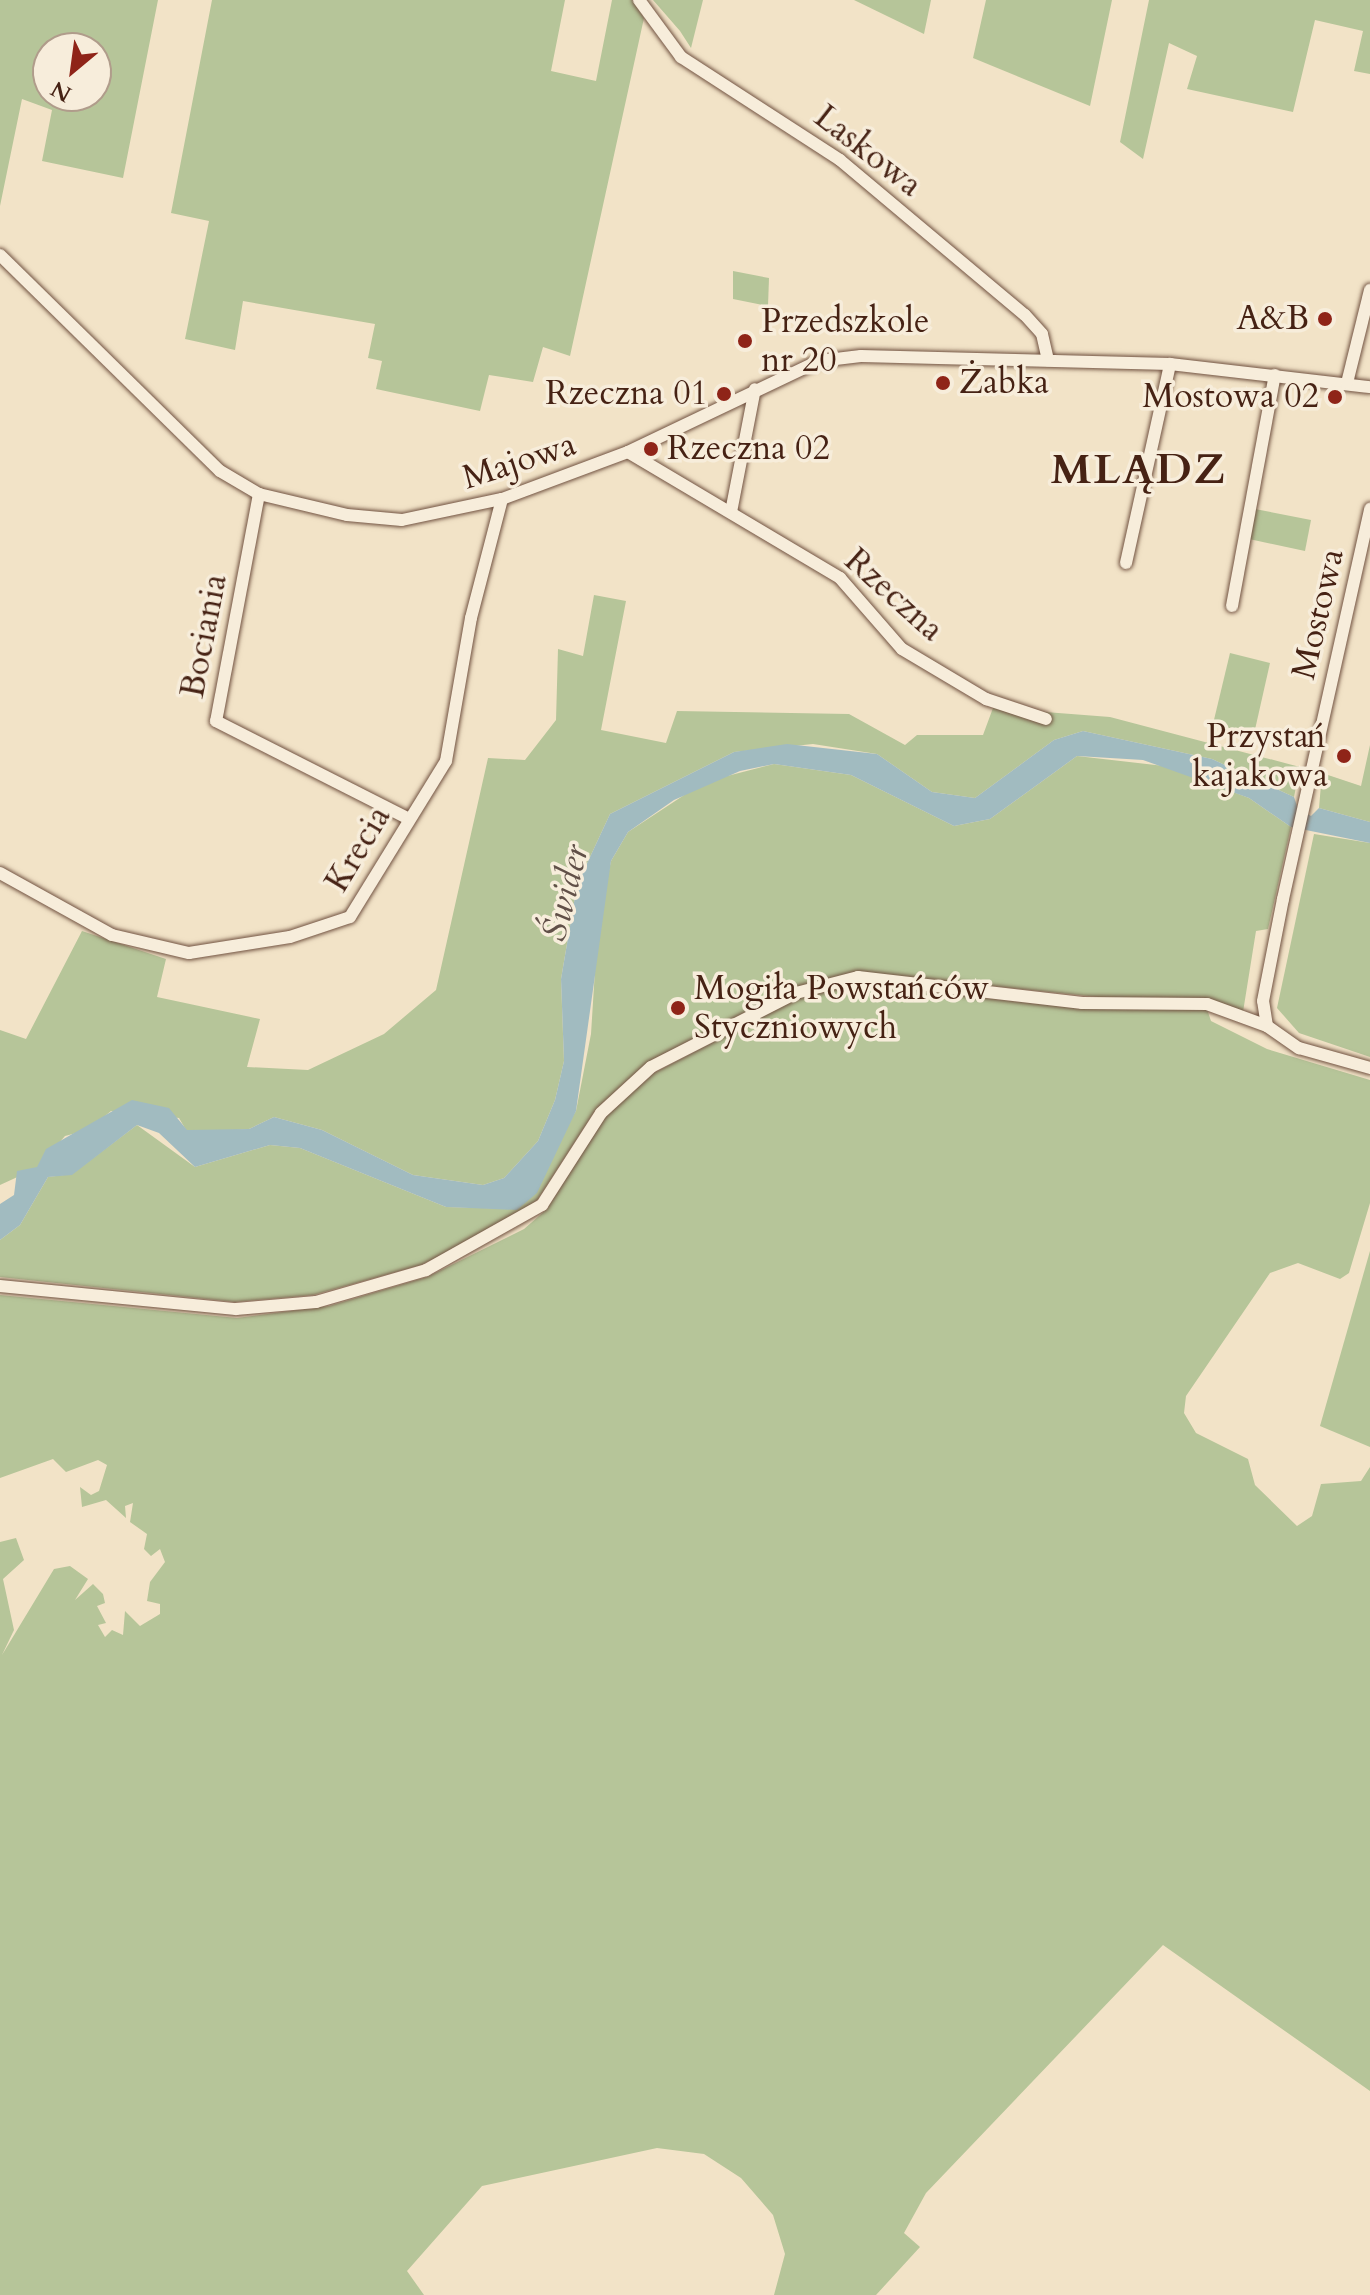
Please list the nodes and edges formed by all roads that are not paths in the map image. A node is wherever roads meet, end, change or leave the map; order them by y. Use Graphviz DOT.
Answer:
graph roads {
  1 [pos="639,0"];
  2 [pos="0,255"];
  3 [pos="1370,290"];
  4 [pos="1048,360"];
  5 [pos="1170,364"];
  6 [pos="1275,375"];
  7 [pos="1347,383"];
  8 [pos="1370,387"];
  9 [pos="755,389"];
  10 [pos="628,452"];
  11 [pos="259,494"];
  12 [pos="502,499"];
  13 [pos="1370,509"];
  14 [pos="731,512"];
  15 [pos="1126,563"];
  16 [pos="1232,606"];
  17 [pos="1046,719"];
  18 [pos="405,817"];
  19 [pos="0,873"];
  20 [pos="1267,1026"];
  21 [pos="1370,1068"];
  22 [pos="0,1286"];
  1 -- 4 [label="street, Laskowa"];
  2 -- 11 [label="street, Majowa"];
  3 -- 7 [label="street"];
  4 -- 5 [label="street, Majowa"];
  4 -- 9 [label="street, Majowa"];
  5 -- 6 [label="street, Majowa"];
  5 -- 15 [label="street"];
  6 -- 7 [label="street, Majowa"];
  6 -- 16 [label="street"];
  7 -- 8 [label="street, Majowa"];
  9 -- 10 [label="street, Majowa"];
  9 -- 14 [label="street"];
  10 -- 12 [label="street, Majowa"];
  10 -- 14 [label="street, Rzeczna"];
  11 -- 12 [label="street, Majowa"];
  11 -- 18 [label="street, Bociania"];
  12 -- 18 [label="street, Krecia"];
  13 -- 20 [label="street, Mostowa"];
  14 -- 17 [label="street, Rzeczna"];
  18 -- 19 [label="street, Krecia"];
  20 -- 21 [label="street"];
  20 -- 22 [label="street"];
}
